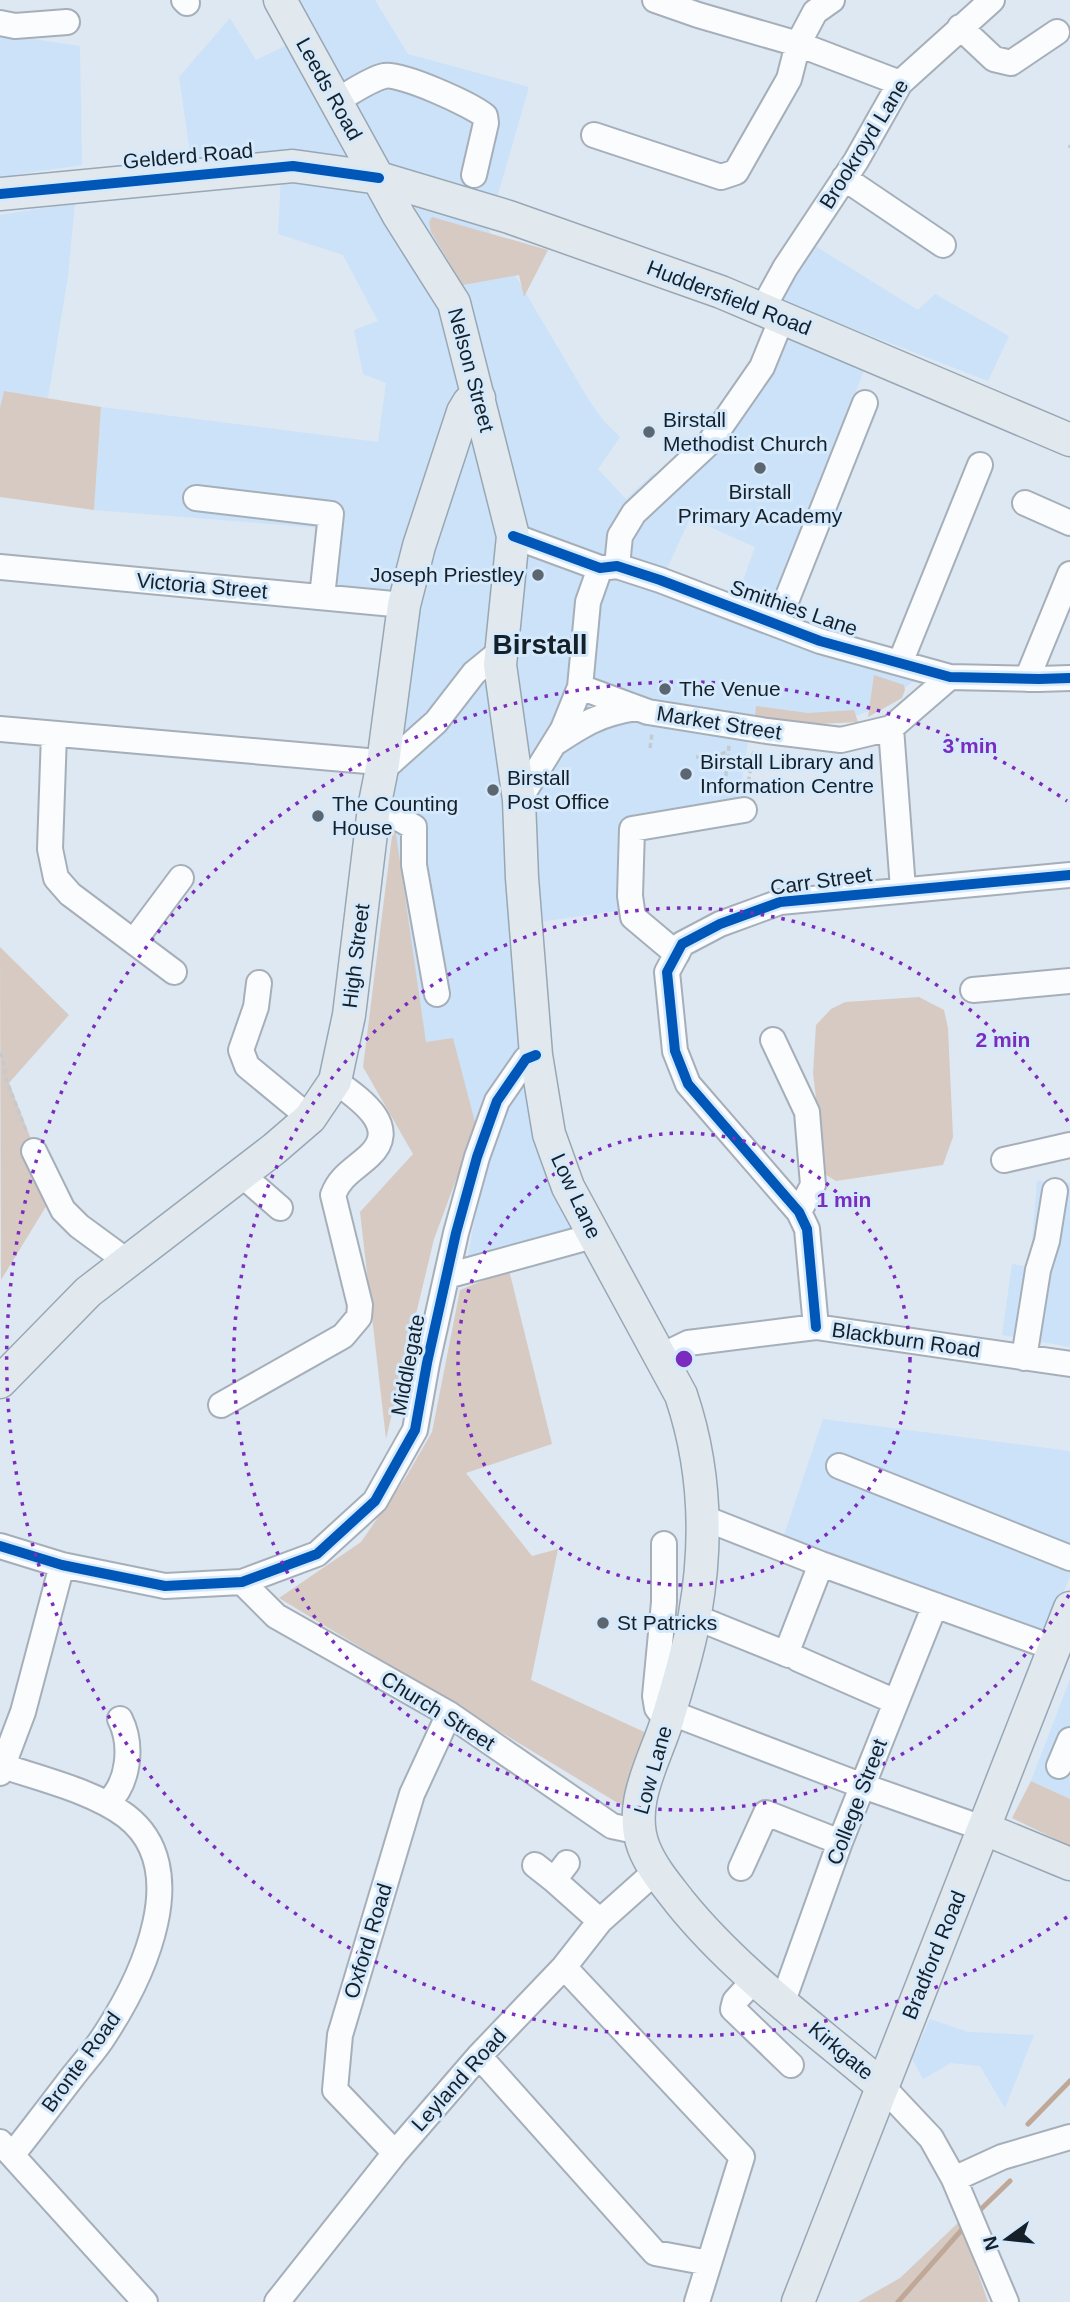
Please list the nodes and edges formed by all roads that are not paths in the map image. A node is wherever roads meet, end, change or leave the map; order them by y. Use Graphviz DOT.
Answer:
graph roads {
  1 [pos="280,0"];
  2 [pos="655,0"];
  3 [pos="832,0"];
  4 [pos="992,0"];
  5 [pos="67,22"];
  6 [pos="8,24"];
  7 [pos="960,27"];
  8 [pos="1057,32"];
  9 [pos="798,44"];
  10 [pos="900,83"];
  11 [pos="336,101"];
  12 [pos="594,135"];
  13 [pos="474,175"];
  14 [pos="379,178"];
  15 [pos="844,178"];
  16 [pos="0,194"];
  17 [pos="943,245"];
  18 [pos="772,314"];
  19 [pos="479,398"];
  20 [pos="865,403"];
  21 [pos="1070,440"];
  22 [pos="980,464"];
  23 [pos="196,498"];
  24 [pos="1025,503"];
  25 [pos="1070,523"];
  26 [pos="513,536"];
  27 [pos="0,567"];
  28 [pos="609,567"];
  29 [pos="1070,574"];
  30 [pos="322,597"];
  31 [pos="404,605"];
  32 [pos="776,624"];
  33 [pos="501,651"];
  34 [pos="900,663"];
  35 [pos="950,677"];
  36 [pos="1070,678"];
  37 [pos="1027,679"];
  38 [pos="580,687"];
  39 [pos="636,708"];
  40 [pos="891,728"];
  41 [pos="0,729"];
  42 [pos="54,734"];
  43 [pos="554,743"];
  44 [pos="383,763"];
  45 [pos="519,800"];
  46 [pos="374,808"];
  47 [pos="744,810"];
  48 [pos="1070,875"];
  49 [pos="181,878"];
  50 [pos="904,889"];
  51 [pos="134,941"];
  52 [pos="677,954"];
  53 [pos="174,972"];
  54 [pos="1070,981"];
  55 [pos="259,983"];
  56 [pos="973,990"];
  57 [pos="437,994"];
  58 [pos="773,1040"];
  59 [pos="536,1055"];
  60 [pos="335,1081"];
  61 [pos="310,1118"];
  62 [pos="1070,1144"];
  63 [pos="34,1151"];
  64 [pos="1004,1160"];
  65 [pos="241,1174"];
  66 [pos="1055,1191"];
  67 [pos="280,1208"];
  68 [pos="799,1212"];
  69 [pos="593,1236"];
  70 [pos="128,1262"];
  71 [pos="447,1276"];
  72 [pos="816,1327"];
  73 [pos="661,1356"];
  74 [pos="1024,1358"];
  75 [pos="1070,1364"];
  76 [pos="0,1382"];
  77 [pos="221,1405"];
  78 [pos="839,1466"];
  79 [pos="704,1518"];
  80 [pos="664,1544"];
  81 [pos="0,1546"];
  82 [pos="1070,1558"];
  83 [pos="821,1564"];
  84 [pos="62,1565"];
  85 [pos="242,1582"];
  86 [pos="934,1605"];
  87 [pos="1070,1608"];
  88 [pos="695,1617"];
  89 [pos="1054,1648"];
  90 [pos="791,1656"];
  91 [pos="896,1702"];
  92 [pos="449,1714"];
  93 [pos="668,1716"];
  94 [pos="120,1719"];
  95 [pos="1070,1740"];
  96 [pos="1059,1766"];
  97 [pos="1,1770"];
  98 [pos="863,1786"];
  99 [pos="107,1803"];
  100 [pos="638,1828"];
  101 [pos="985,1829"];
  102 [pos="840,1842"];
  103 [pos="1070,1864"];
  104 [pos="741,1868"];
  105 [pos="552,1869"];
  106 [pos="656,1871"];
  107 [pos="600,1921"];
  108 [pos="564,1967"];
  109 [pos="756,1978"];
  110 [pos="783,2001"];
  111 [pos="479,2056"];
  112 [pos="791,2065"];
  113 [pos="882,2086"];
  114 [pos="1070,2137"];
  115 [pos="6,2149"];
  116 [pos="395,2153"];
  117 [pos="954,2179"];
  118 [pos="709,2263"];
  119 [pos="145,2302"];
  120 [pos="277,2302"];
  121 [pos="697,2302"];
  122 [pos="798,2302"];
  123 [pos="1006,2302"];
  1 -- 11 [label="main road, Leeds Road"];
  2 -- 9 [label="street"];
  3 -- 9 [label="street"];
  4 -- 7 [label="street, Brookroyd Lane"];
  5 -- 6 [label="street"];
  7 -- 8 [label="street"];
  7 -- 10 [label="street, Brookroyd Lane"];
  9 -- 10 [label="street"];
  9 -- 12 [label="street"];
  10 -- 15 [label="street, Brookroyd Lane"];
  11 -- 13 [label="street"];
  11 -- 14 [label="main road, Leeds Road"];
  14 -- 16 [label="main road, Gelderd Road"];
  14 -- 18 [label="main road, Huddersfield Road"];
  14 -- 19 [label="main road, Nelson Street"];
  15 -- 17 [label="street"];
  15 -- 18 [label="street, Brookroyd Lane"];
  18 -- 21 [label="main road, Huddersfield Road"];
  18 -- 28 [label="street, Brookroyd Lane"];
  19 -- 26 [label="main road, Nelson Street"];
  19 -- 31 [label="main road, High Street"];
  20 -- 32 [label="street"];
  22 -- 34 [label="street"];
  23 -- 30 [label="street"];
  24 -- 25 [label="street"];
  26 -- 28 [label="street, Smithies Lane"];
  26 -- 33 [label="main road, Low Lane"];
  27 -- 30 [label="street, Victoria Street"];
  28 -- 32 [label="street, Smithies Lane"];
  28 -- 38 [label="street, Brookroyd Lane"];
  29 -- 37 [label="street"];
  30 -- 31 [label="street, Victoria Street"];
  31 -- 44 [label="main road, High Street"];
  32 -- 34 [label="street, Smithies Lane"];
  33 -- 44 [label="street"];
  33 -- 45 [label="main road, Low Lane"];
  34 -- 35 [label="street, Smithies Lane"];
  35 -- 37 [label="street, Smithies Lane"];
  35 -- 40 [label="street, Market Street"];
  36 -- 37 [label="street, Smithies Lane"];
  38 -- 39 [label="street, Market Street"];
  38 -- 43 [label="street, Brookroyd Lane"];
  39 -- 40 [label="street, Market Street"];
  39 -- 43 [label="street, Market Street"];
  40 -- 50 [label="street"];
  41 -- 42 [label="street"];
  42 -- 44 [label="street"];
  42 -- 51 [label="street"];
  43 -- 45 [label="street, Brookroyd Lane"];
  44 -- 46 [label="main road, High Street"];
  45 -- 59 [label="main road, Low Lane"];
  46 -- 57 [label="street"];
  46 -- 60 [label="main road, High Street"];
  47 -- 52 [label="street"];
  48 -- 50 [label="street, Carr Street"];
  49 -- 51 [label="street"];
  50 -- 52 [label="street, Carr Street"];
  51 -- 53 [label="street"];
  52 -- 68 [label="street"];
  54 -- 56 [label="street"];
  55 -- 61 [label="street"];
  58 -- 68 [label="street"];
  59 -- 69 [label="main road, Low Lane"];
  59 -- 71 [label="street, Middlegate"];
  60 -- 61 [label="main road, High Street"];
  60 -- 77 [label="street"];
  61 -- 65 [label="main road, High Street"];
  62 -- 64 [label="street"];
  63 -- 70 [label="street"];
  65 -- 67 [label="street"];
  65 -- 70 [label="main road, High Street"];
  66 -- 74 [label="street"];
  68 -- 72 [label="street"];
  69 -- 71 [label="street"];
  69 -- 73 [label="main road, Low Lane"];
  70 -- 76 [label="main road, High Street"];
  71 -- 85 [label="street, Middlegate"];
  72 -- 73 [label="street, Blackburn Road"];
  72 -- 74 [label="street, Blackburn Road"];
  73 -- 79 [label="main road, Low Lane"];
  74 -- 75 [label="street, Blackburn Road"];
  78 -- 82 [label="street"];
  79 -- 83 [label="street"];
  79 -- 88 [label="main road, Low Lane"];
  80 -- 93 [label="street"];
  81 -- 84 [label="street, Middlegate"];
  83 -- 86 [label="street"];
  83 -- 90 [label="street"];
  84 -- 85 [label="street, Middlegate"];
  84 -- 97 [label="street"];
  85 -- 92 [label="street, Church Street"];
  86 -- 89 [label="street"];
  86 -- 91 [label="street, College Street"];
  87 -- 89 [label="main road, Bradford Road"];
  88 -- 90 [label="street"];
  88 -- 93 [label="main road, Low Lane"];
  89 -- 101 [label="main road, Bradford Road"];
  90 -- 91 [label="street"];
  91 -- 98 [label="street, College Street"];
  92 -- 100 [label="street, Church Street"];
  92 -- 116 [label="street, Oxford Road"];
  93 -- 98 [label="street"];
  93 -- 100 [label="main road, Low Lane"];
  94 -- 99 [label="street"];
  95 -- 96 [label="street"];
  97 -- 99 [label="street, Bronte Road"];
  98 -- 101 [label="street"];
  98 -- 102 [label="street, College Street"];
  99 -- 115 [label="street, Bronte Road"];
  100 -- 106 [label="main road, Kirkgate"];
  101 -- 103 [label="main road"];
  101 -- 113 [label="main road, Bradford Road"];
  102 -- 104 [label="street"];
  102 -- 110 [label="street, College Street"];
  105 -- 107 [label="street"];
  106 -- 107 [label="street, Leyland Road"];
  106 -- 109 [label="main road, Kirkgate"];
  107 -- 108 [label="street, Leyland Road"];
  108 -- 111 [label="street, Leyland Road"];
  108 -- 118 [label="street"];
  109 -- 110 [label="main road, Kirkgate"];
  109 -- 112 [label="street"];
  110 -- 113 [label="main road, Kirkgate"];
  111 -- 116 [label="street, Leyland Road"];
  111 -- 118 [label="street"];
  113 -- 117 [label="street, Kirkgate"];
  113 -- 122 [label="main road, Bradford Road"];
  114 -- 117 [label="street"];
  115 -- 119 [label="street"];
  116 -- 120 [label="street, Leyland Road"];
  117 -- 123 [label="street, Kirkgate"];
  118 -- 121 [label="street"];
}
